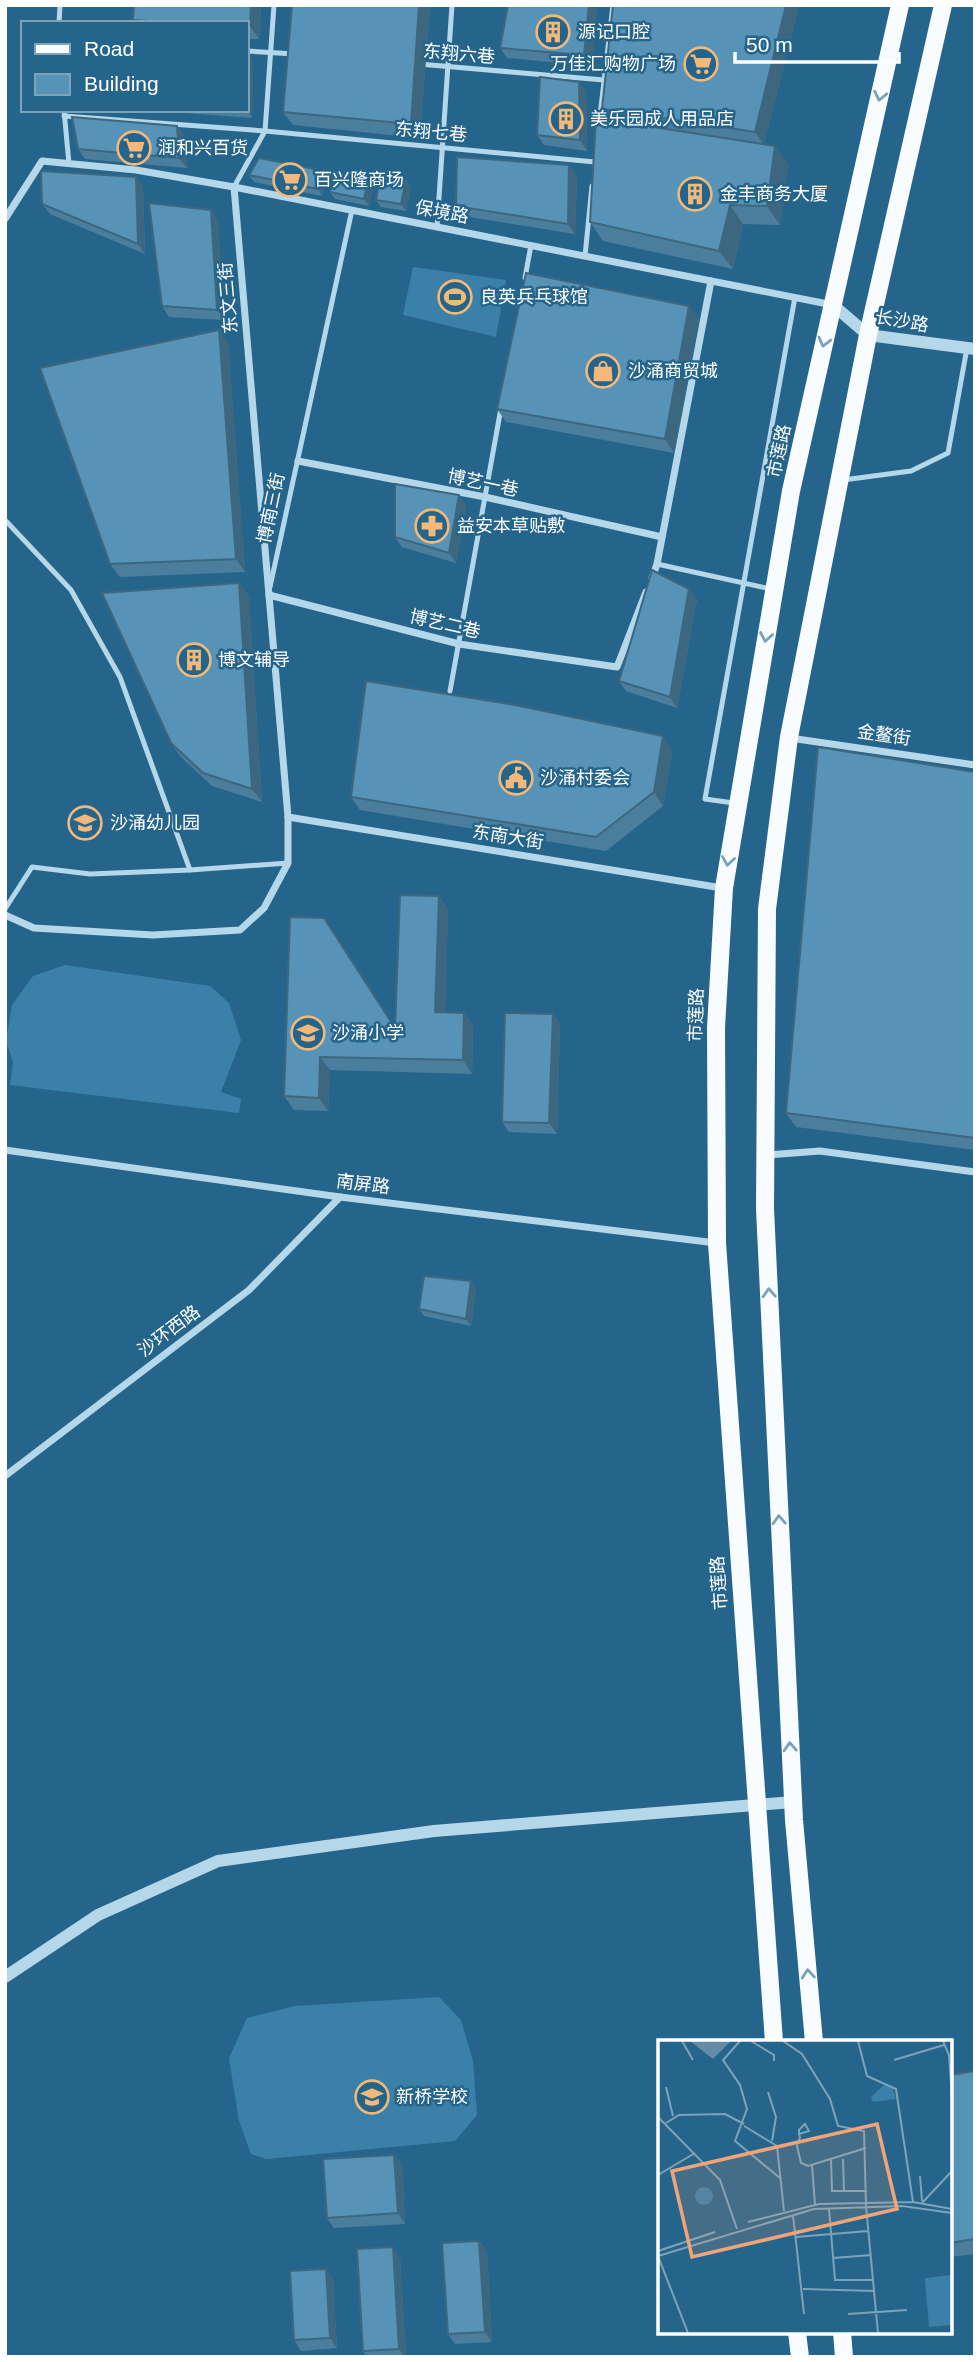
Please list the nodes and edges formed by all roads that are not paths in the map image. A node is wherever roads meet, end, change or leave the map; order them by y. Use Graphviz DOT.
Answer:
graph roads {
  1 [pos="274,5"];
  2 [pos="452,5"];
  3 [pos="613,5"];
  4 [pos="900,5"];
  5 [pos="943,5"];
  6 [pos="248,51"];
  7 [pos="270,52"];
  8 [pos="298,54"];
  9 [pos="410,63"];
  10 [pos="604,80"];
  11 [pos="64,113"];
  12 [pos="265,131"];
  13 [pos="598,134"];
  14 [pos="597,148"];
  15 [pos="595,162"];
  16 [pos="69,164"];
  17 [pos="234,187"];
  18 [pos="352,210"];
  19 [pos="5,219"];
  20 [pos="438,227"];
  21 [pos="531,245"];
  22 [pos="585,256"];
  23 [pos="711,281"];
  24 [pos="524,285"];
  25 [pos="795,297"];
  26 [pos="833,305"];
  27 [pos="703,321"];
  28 [pos="868,335"];
  29 [pos="971,348"];
  30 [pos="695,362"];
  31 [pos="693,375"];
  32 [pos="688,402"];
  33 [pos="502,404"];
  34 [pos="685,416"];
  35 [pos="298,461"];
  36 [pos="840,481"];
  37 [pos="485,497"];
  38 [pos="5,520"];
  39 [pos="665,524"];
  40 [pos="662,537"];
  41 [pos="657,564"];
  42 [pos="774,589"];
  43 [pos="269,595"];
  44 [pos="459,643"];
  45 [pos="450,691"];
  46 [pos="789,737"];
  47 [pos="975,765"];
  48 [pos="738,804"];
  49 [pos="288,817"];
  50 [pos="288,863"];
  51 [pos="190,870"];
  52 [pos="724,888"];
  53 [pos="5,909"];
  54 [pos="5,915"];
  55 [pos="5,1150"];
  56 [pos="765,1156"];
  57 [pos="975,1172"];
  58 [pos="340,1198"];
  59 [pos="717,1243"];
  60 [pos="5,1476"];
  61 [pos="793,1802"];
  62 [pos="756,1803"];
  63 [pos="5,1977"];
  64 [pos="774,2040"];
  65 [pos="814,2040"];
  66 [pos="797,2334"];
  67 [pos="842,2334"];
  68 [pos="800,2357"];
  69 [pos="844,2357"];
  1 -- 7 [label="lane"];
  2 -- 20 [label="lane"];
  3 -- 10 [label="lane"];
  4 -- 26 [label="main road, 市莲路, one-way"];
  5 -- 28 [label="main road"];
  6 -- 7 [label="lane"];
  7 -- 8 [label="lane"];
  7 -- 12 [label="lane"];
  9 -- 10 [label="lane, 东翔六巷"];
  10 -- 13 [label="lane"];
  11 -- 12 [label="lane, 东翔七巷"];
  11 -- 16 [label="lane"];
  12 -- 15 [label="lane, 东翔七巷"];
  12 -- 17 [label="lane"];
  14 -- 15 [label="lane"];
  15 -- 22 [label="lane"];
  16 -- 17 [label="street, 保境路"];
  16 -- 19 [label="street, 保境路"];
  17 -- 18 [label="street, 保境路"];
  17 -- 43 [label="street, 东文三街"];
  18 -- 20 [label="street, 保境路"];
  18 -- 35 [label="lane, 博南三街"];
  20 -- 21 [label="street, 保境路"];
  21 -- 22 [label="street, 保境路"];
  21 -- 24 [label="lane"];
  22 -- 23 [label="street, 保境路"];
  23 -- 25 [label="street, 保境路"];
  23 -- 27 [label="lane"];
  25 -- 26 [label="street, 保境路"];
  25 -- 48 [label="lane"];
  26 -- 28 [label="street, 长沙路"];
  26 -- 42 [label="main road, 市莲路, one-way"];
  27 -- 30 [label="street"];
  28 -- 29 [label="street, 长沙路"];
  28 -- 36 [label="main road"];
  29 -- 36 [label="lane"];
  30 -- 31 [label="lane"];
  31 -- 32 [label="street"];
  32 -- 34 [label="lane"];
  33 -- 37 [label="lane"];
  34 -- 39 [label="street"];
  35 -- 37 [label="lane, 博艺一巷"];
  35 -- 43 [label="lane, 博南三街"];
  36 -- 46 [label="main road"];
  37 -- 40 [label="lane, 博艺一巷"];
  37 -- 44 [label="lane"];
  38 -- 51 [label="lane"];
  39 -- 40 [label="lane"];
  40 -- 41 [label="lane"];
  41 -- 42 [label="lane"];
  41 -- 44 [label="lane, 博艺二巷"];
  42 -- 48 [label="main road, 市莲路, one-way"];
  43 -- 44 [label="lane, 博艺二巷"];
  43 -- 49 [label="street, 博南三街"];
  44 -- 45 [label="lane"];
  46 -- 47 [label="street, 金鳌街"];
  46 -- 56 [label="main road"];
  48 -- 52 [label="main road, 市莲路, one-way"];
  49 -- 50 [label="street, 博南三街"];
  49 -- 52 [label="street, 东南大街"];
  50 -- 51 [label="lane"];
  50 -- 54 [label="street"];
  51 -- 53 [label="lane"];
  52 -- 59 [label="main road, 市莲路"];
  55 -- 58 [label="street, 南屏路"];
  56 -- 57 [label="street"];
  61 -- 56 [label="main road, one-way"];
  58 -- 59 [label="street, 南屏路"];
  58 -- 60 [label="street, 沙环西路"];
  59 -- 62 [label="main road, 市莲路"];
  61 -- 62 [label="street"];
  65 -- 61 [label="main road, one-way"];
  62 -- 63 [label="street"];
  62 -- 64 [label="main road, 市莲路"];
  66 -- 68 [label="main road"];
  67 -- 69 [label="main road"];
}
